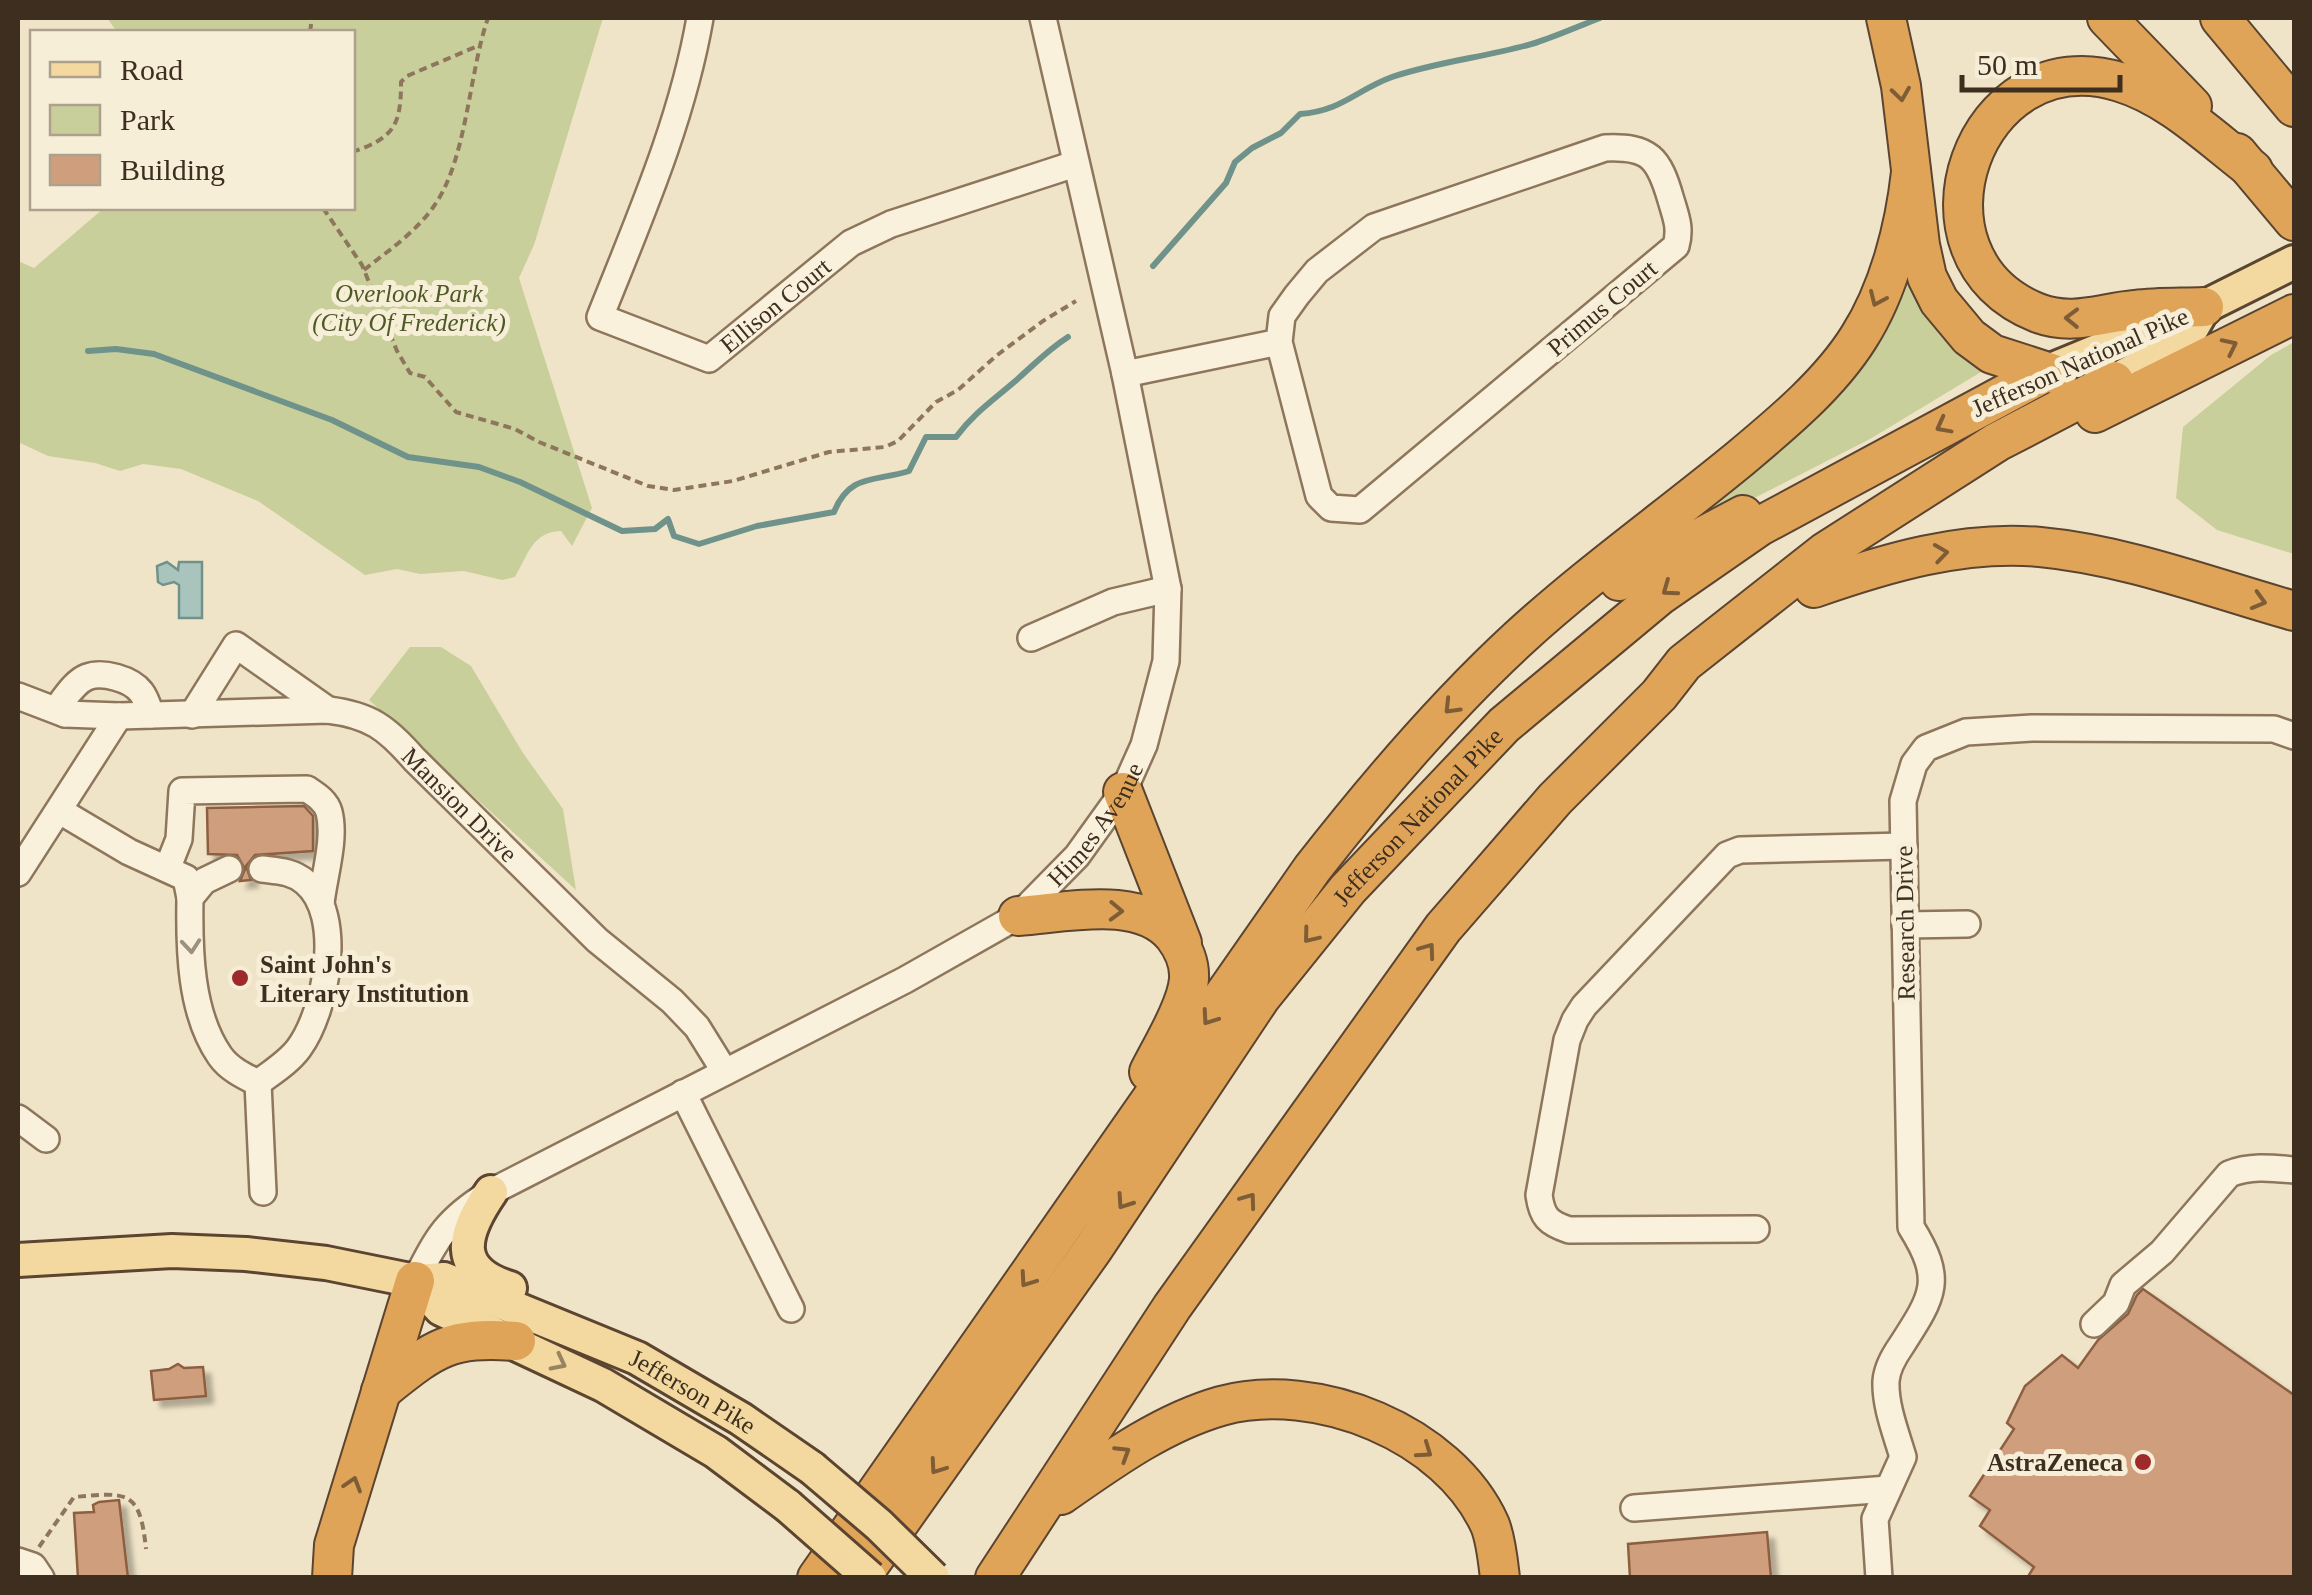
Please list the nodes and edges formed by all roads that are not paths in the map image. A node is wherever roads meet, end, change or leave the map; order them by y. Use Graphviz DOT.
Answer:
graph roads {
  1 [pos="700,18"];
  2 [pos="1043,18"];
  3 [pos="1886,18"];
  4 [pos="2107,18"];
  5 [pos="2220,18"];
  6 [pos="2294,108"];
  7 [pos="1075,164"];
  8 [pos="2253,170"];
  9 [pos="1910,172"];
  10 [pos="2294,221"];
  11 [pos="2294,262"];
  12 [pos="2204,307"];
  13 [pos="2285,319"];
  14 [pos="1279,342"];
  15 [pos="2046,372"];
  16 [pos="1126,374"];
  17 [pos="2114,382"];
  18 [pos="1901,448"];
  19 [pos="1814,588"];
  20 [pos="1168,589"];
  21 [pos="2294,611"];
  22 [pos="1031,638"];
  23 [pos="1520,638"];
  24 [pos="1659,694"];
  25 [pos="18,696"];
  26 [pos="328,710"];
  27 [pos="65,714"];
  28 [pos="192,714"];
  29 [pos="152,715"];
  30 [pos="119,716"];
  31 [pos="2294,736"];
  32 [pos="1123,792"];
  33 [pos="60,811"];
  34 [pos="1904,846"];
  35 [pos="168,868"];
  36 [pos="229,869"];
  37 [pos="262,869"];
  38 [pos="18,873"];
  39 [pos="190,898"];
  40 [pos="321,902"];
  41 [pos="1018,916"];
  42 [pos="1967,924"];
  43 [pos="1904,925"];
  44 [pos="1184,950"];
  45 [pos="726,1072"];
  46 [pos="258,1083"];
  47 [pos="683,1093"];
  48 [pos="18,1118"];
  49 [pos="46,1139"];
  50 [pos="2294,1170"];
  51 [pos="1103,1172"];
  52 [pos="263,1192"];
  53 [pos="491,1192"];
  54 [pos="1756,1229"];
  55 [pos="18,1260"];
  56 [pos="414,1281"];
  57 [pos="791,1309"];
  58 [pos="2094,1324"];
  59 [pos="516,1341"];
  60 [pos="637,1358"];
  61 [pos="381,1392"];
  62 [pos="1888,1489"];
  63 [pos="1043,1508"];
  64 [pos="1634,1508"];
  65 [pos="27,1556"];
  66 [pos="817,1576"];
  67 [pos="41,1578"];
  68 [pos="332,1578"];
  69 [pos="860,1578"];
  70 [pos="870,1578"];
  71 [pos="932,1578"];
  72 [pos="995,1578"];
  73 [pos="1500,1578"];
  74 [pos="1879,1578"];
  1 -- 7 [label="street, Ellison Court"];
  2 -- 7 [label="street, Himes Avenue"];
  3 -- 9 [label="highway, one-way"];
  4 -- 8 [label="highway"];
  5 -- 6 [label="highway"];
  7 -- 16 [label="street, Himes Avenue"];
  8 -- 10 [label="highway"];
  12 -- 8 [label="highway, one-way"];
  9 -- 15 [label="highway"];
  9 -- 23 [label="highway, one-way"];
  11 -- 12 [label="main road, Jefferson National Pike"];
  12 -- 15 [label="main road, Jefferson National Pike"];
  12 -- 17 [label="main road"];
  19 -- 13 [label="highway, one-way"];
  14 -- 14 [label="street, Primus Court"];
  14 -- 16 [label="street"];
  15 -- 17 [label="highway"];
  15 -- 18 [label="highway, Jefferson National Pike, one-way"];
  16 -- 20 [label="street, Himes Avenue"];
  17 -- 24 [label="highway, Jefferson National Pike"];
  18 -- 23 [label="highway"];
  18 -- 69 [label="highway, Jefferson National Pike, one-way"];
  19 -- 21 [label="highway, one-way"];
  19 -- 24 [label="highway"];
  20 -- 22 [label="street"];
  20 -- 32 [label="street, Himes Avenue"];
  23 -- 51 [label="highway, one-way"];
  63 -- 24 [label="highway, Jefferson National Pike, one-way"];
  25 -- 27 [label="street, Mansion Drive"];
  26 -- 28 [label="street, Mansion Drive"];
  26 -- 28 [label="street"];
  26 -- 45 [label="street, Mansion Drive"];
  27 -- 29 [label="street"];
  27 -- 30 [label="street, Mansion Drive"];
  28 -- 29 [label="street, Mansion Drive"];
  29 -- 30 [label="street, Mansion Drive"];
  30 -- 33 [label="street"];
  31 -- 34 [label="street, Research Drive"];
  32 -- 41 [label="street, Himes Avenue"];
  32 -- 44 [label="highway"];
  33 -- 35 [label="street"];
  33 -- 38 [label="street"];
  34 -- 43 [label="street, Research Drive"];
  34 -- 54 [label="street"];
  35 -- 39 [label="street"];
  35 -- 40 [label="street"];
  36 -- 39 [label="street"];
  37 -- 40 [label="street"];
  39 -- 46 [label="street, one-way"];
  40 -- 46 [label="street"];
  41 -- 44 [label="highway, one-way"];
  41 -- 45 [label="street, Himes Avenue"];
  42 -- 43 [label="street"];
  43 -- 62 [label="street, Research Drive"];
  44 -- 51 [label="highway"];
  45 -- 47 [label="street, Himes Avenue"];
  46 -- 52 [label="street"];
  47 -- 53 [label="street, Himes Avenue"];
  47 -- 57 [label="street"];
  48 -- 49 [label="street"];
  50 -- 58 [label="street"];
  51 -- 66 [label="highway, one-way"];
  53 -- 56 [label="street, Himes Avenue"];
  53 -- 60 [label="main road"];
  55 -- 56 [label="main road, Jefferson Pike"];
  56 -- 59 [label="main road, Jefferson Pike"];
  56 -- 60 [label="main road, Jefferson Pike"];
  56 -- 61 [label="highway"];
  59 -- 61 [label="highway"];
  59 -- 70 [label="main road, Jefferson Pike, one-way, bridge"];
  60 -- 71 [label="main road, Jefferson Pike, bridge"];
  68 -- 61 [label="highway, one-way"];
  62 -- 64 [label="street"];
  62 -- 74 [label="street"];
  63 -- 72 [label="highway, Jefferson National Pike"];
  63 -- 73 [label="highway, one-way"];
  65 -- 67 [label="street"];
}
